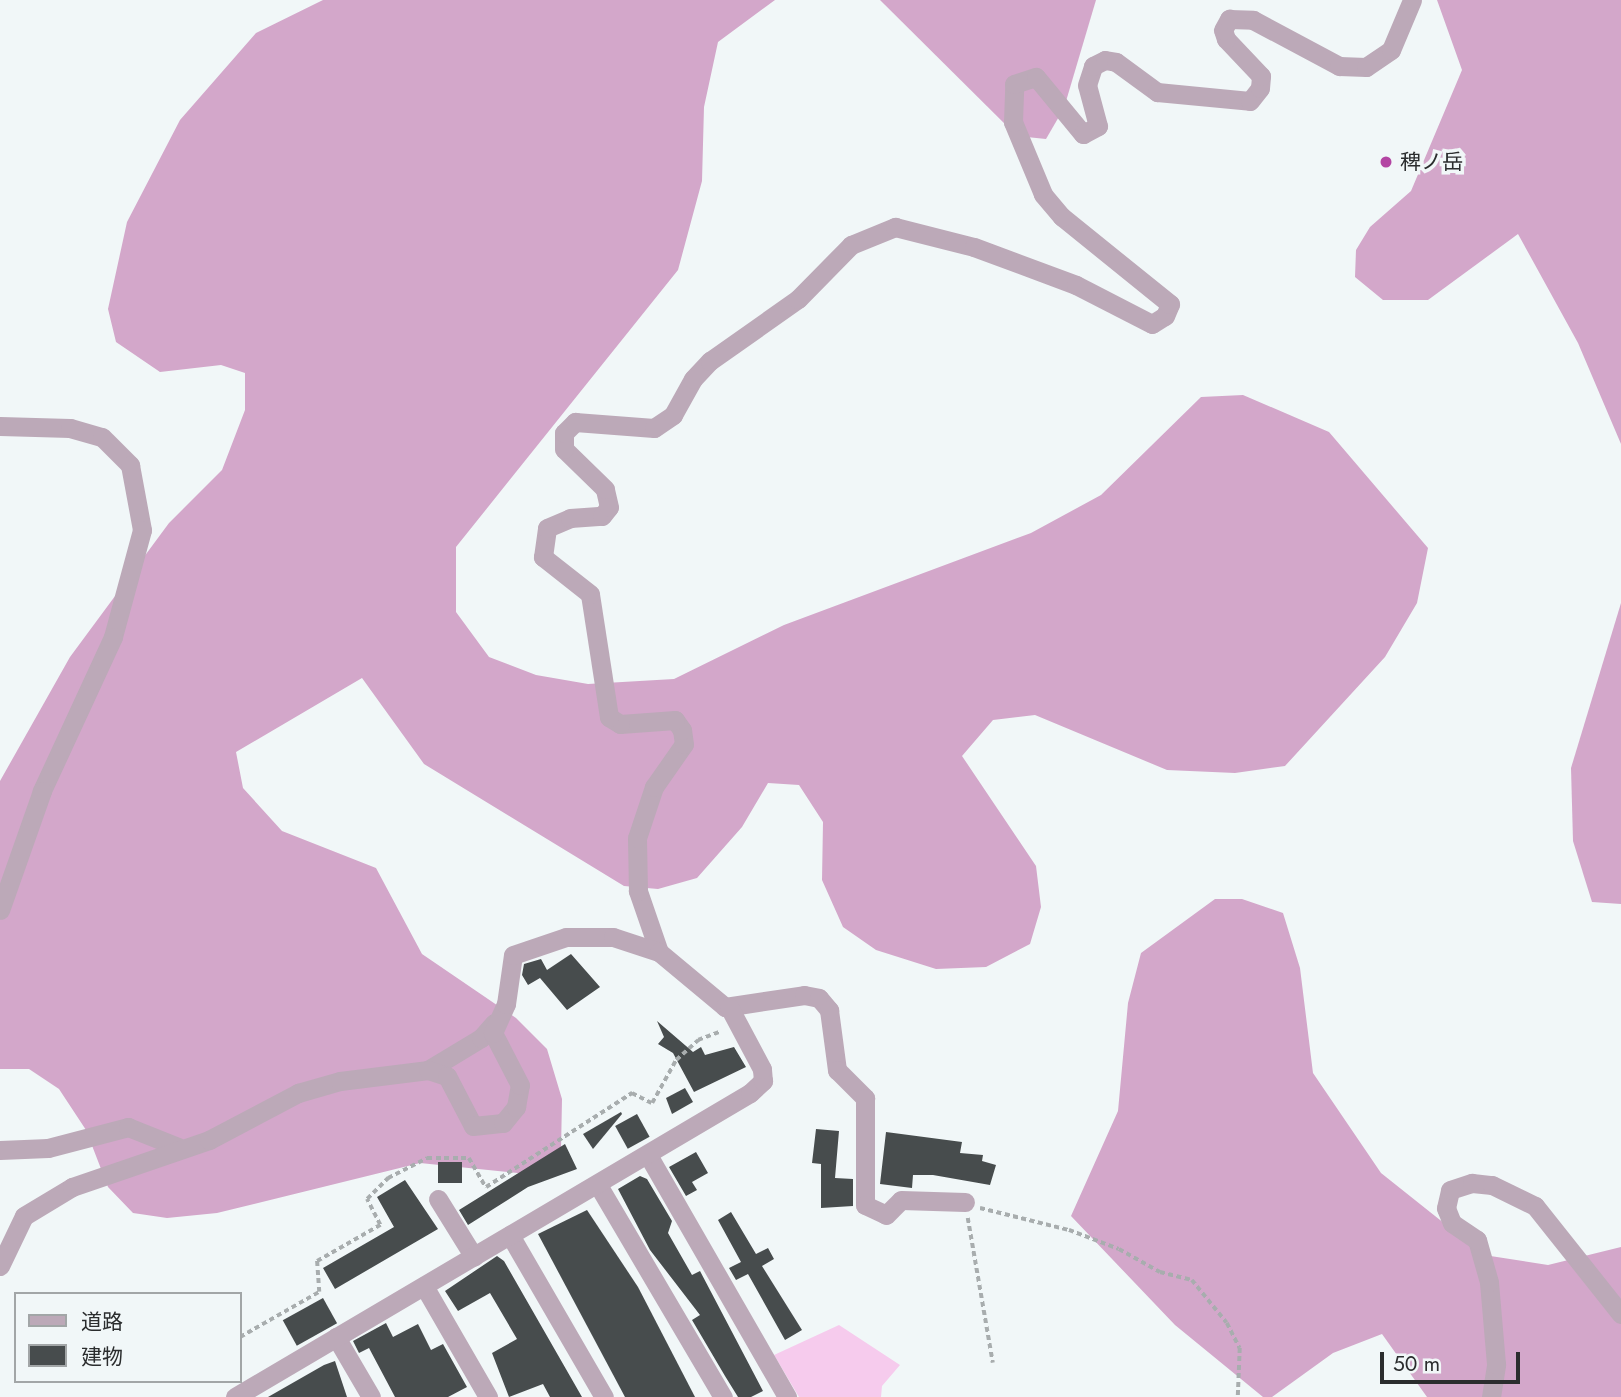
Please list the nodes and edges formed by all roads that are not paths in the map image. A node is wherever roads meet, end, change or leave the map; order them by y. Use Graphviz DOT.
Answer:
graph roads {
  1 [pos="1412,0"];
  2 [pos="0,426"];
  3 [pos="0,909"];
  4 [pos="659,952"];
  5 [pos="733,1016"];
  6 [pos="494,1023"];
  7 [pos="428,1070"];
  8 [pos="178,1147"];
  9 [pos="0,1150"];
  10 [pos="648,1155"];
  11 [pos="598,1185"];
  12 [pos="438,1199"];
  13 [pos="965,1202"];
  14 [pos="510,1235"];
  15 [pos="474,1257"];
  16 [pos="0,1266"];
  17 [pos="424,1286"];
  18 [pos="1621,1314"];
  19 [pos="336,1337"];
  20 [pos="245,1394"];
  21 [pos="371,1397"];
  22 [pos="488,1397"];
  23 [pos="604,1397"];
  24 [pos="723,1397"];
  25 [pos="787,1397"];
  26 [pos="1491,1397"];
  1 -- 4 [label="street"];
  2 -- 3 [label="street"];
  4 -- 5 [label="street"];
  4 -- 6 [label="street"];
  5 -- 10 [label="street"];
  5 -- 13 [label="street"];
  6 -- 7 [label="street"];
  6 -- 7 [label="street"];
  7 -- 8 [label="street"];
  8 -- 9 [label="street"];
  8 -- 16 [label="street"];
  10 -- 11 [label="street"];
  10 -- 25 [label="street"];
  11 -- 14 [label="street"];
  11 -- 24 [label="street"];
  12 -- 15 [label="street"];
  14 -- 15 [label="street"];
  14 -- 23 [label="street"];
  15 -- 17 [label="street"];
  17 -- 19 [label="street"];
  17 -- 22 [label="street"];
  18 -- 26 [label="street"];
  19 -- 20 [label="street"];
  19 -- 21 [label="street"];
}
